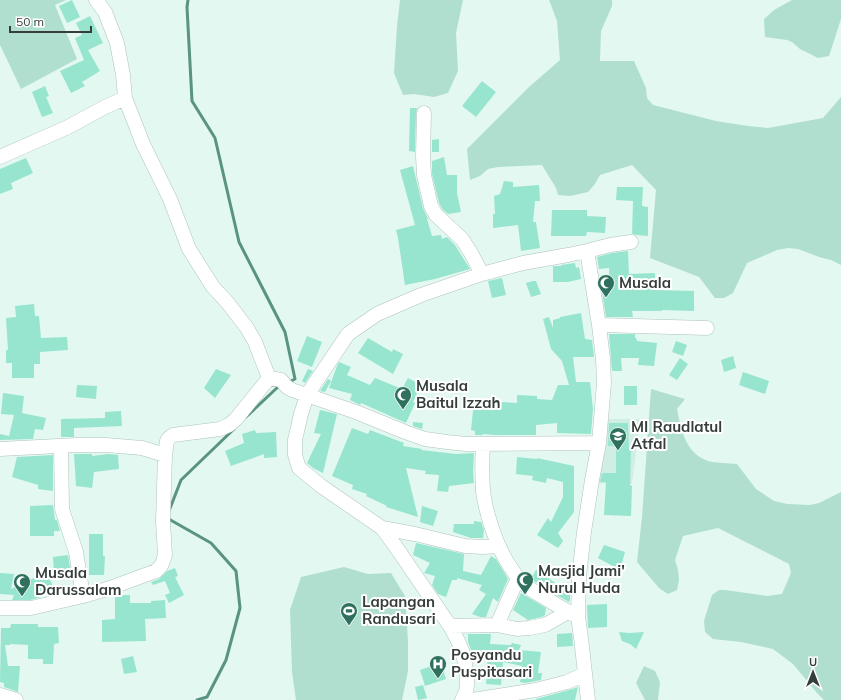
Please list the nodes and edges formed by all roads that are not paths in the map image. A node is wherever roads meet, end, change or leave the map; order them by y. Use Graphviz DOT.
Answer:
graph roads {
  1 [pos="96,0"];
  2 [pos="125,98"];
  3 [pos="424,113"];
  4 [pos="0,156"];
  5 [pos="631,242"];
  6 [pos="587,251"];
  7 [pos="482,274"];
  8 [pos="599,325"];
  9 [pos="707,328"];
  10 [pos="279,382"];
  11 [pos="307,395"];
  12 [pos="483,444"];
  13 [pos="599,444"];
  14 [pos="61,446"];
  15 [pos="0,450"];
  16 [pos="165,455"];
  17 [pos="382,528"];
  18 [pos="499,546"];
  19 [pos="518,578"];
  20 [pos="83,596"];
  21 [pos="0,608"];
  22 [pos="573,614"];
  23 [pos="497,625"];
  24 [pos="450,626"];
  25 [pos="585,674"];
  26 [pos="0,695"];
  27 [pos="16,700"];
  28 [pos="462,700"];
  29 [pos="472,700"];
  30 [pos="588,700"];
  1 -- 2 [label="street"];
  2 -- 4 [label="street"];
  2 -- 10 [label="street"];
  3 -- 7 [label="street"];
  5 -- 6 [label="street"];
  6 -- 7 [label="street"];
  6 -- 8 [label="street"];
  7 -- 11 [label="street"];
  8 -- 9 [label="street"];
  8 -- 13 [label="street"];
  10 -- 11 [label="street"];
  10 -- 16 [label="street"];
  11 -- 12 [label="street"];
  11 -- 17 [label="street"];
  12 -- 13 [label="street"];
  12 -- 18 [label="street"];
  13 -- 22 [label="street"];
  14 -- 15 [label="street"];
  14 -- 16 [label="street"];
  14 -- 20 [label="street"];
  16 -- 20 [label="street"];
  17 -- 18 [label="street"];
  17 -- 24 [label="street"];
  18 -- 19 [label="street"];
  19 -- 22 [label="street"];
  19 -- 23 [label="street"];
  20 -- 21 [label="street"];
  22 -- 23 [label="street"];
  22 -- 25 [label="street"];
  23 -- 24 [label="street"];
  24 -- 28 [label="street"];
  25 -- 29 [label="street"];
  25 -- 30 [label="street"];
  26 -- 27 [label="street"];
}
